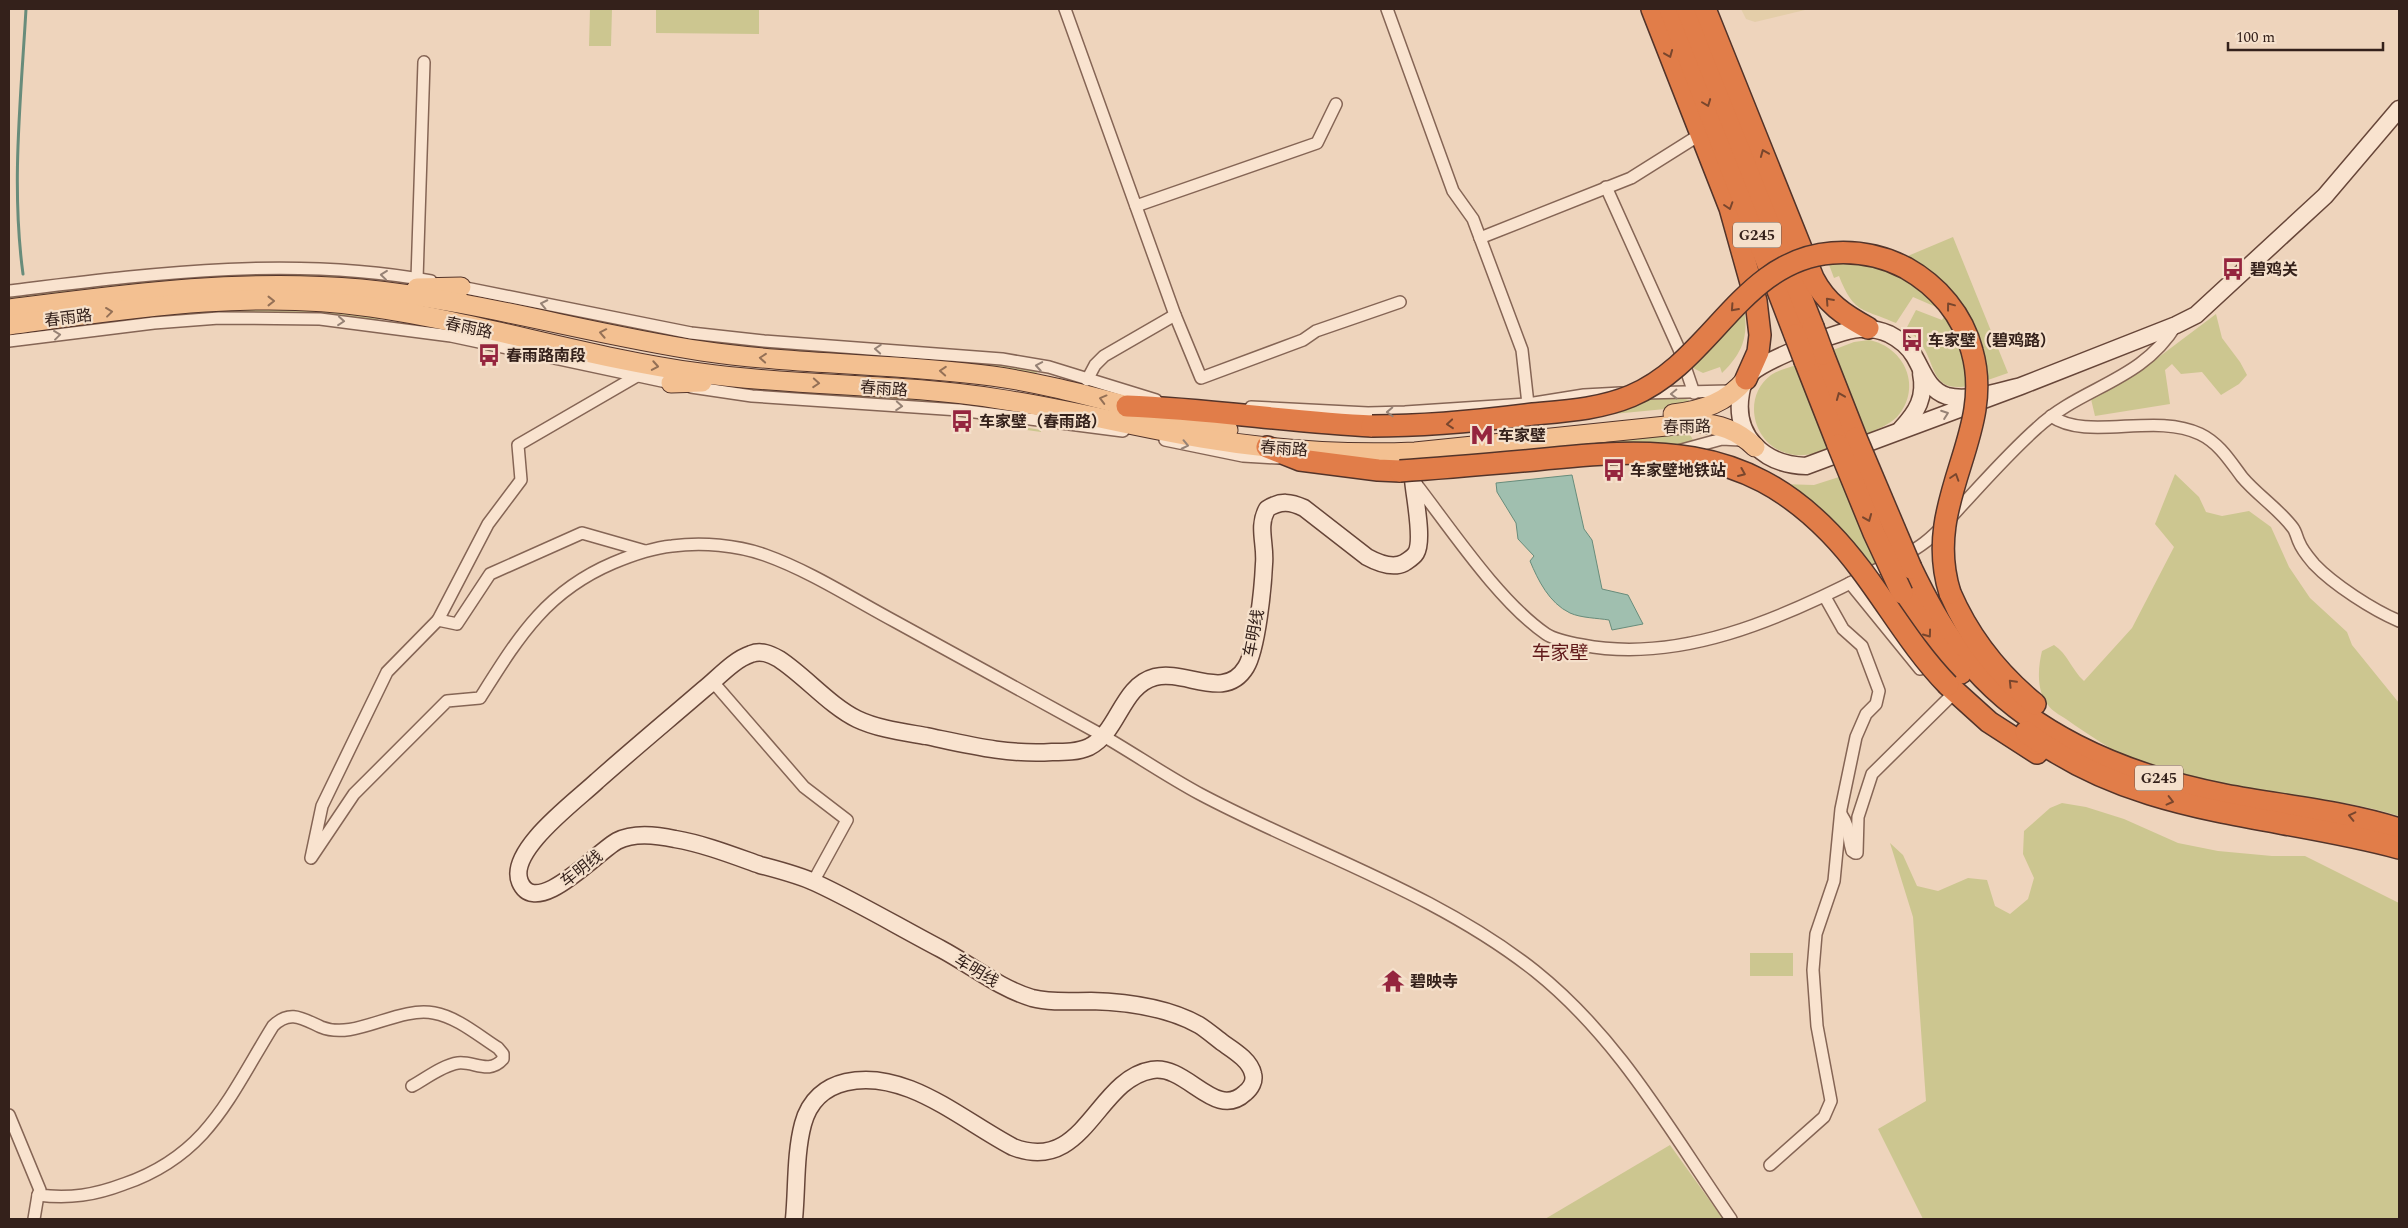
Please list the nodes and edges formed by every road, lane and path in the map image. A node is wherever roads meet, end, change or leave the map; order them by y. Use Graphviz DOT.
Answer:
graph roads {
  1 [pos="1064,9"];
  2 [pos="1387,9"];
  3 [pos="1652,9"];
  4 [pos="1670,9"];
  5 [pos="1687,9"];
  6 [pos="1706,9"];
  7 [pos="424,62"];
  8 [pos="1336,104"];
  9 [pos="2399,109"];
  10 [pos="1701,134"];
  11 [pos="1606,187"];
  12 [pos="1136,206"];
  13 [pos="1480,238"];
  14 [pos="417,279"];
  15 [pos="461,287"];
  16 [pos="362,289"];
  17 [pos="9,291"];
  18 [pos="1400,302"];
  19 [pos="9,309"];
  20 [pos="1175,314"];
  21 [pos="9,325"];
  22 [pos="2176,325"];
  23 [pos="1868,328"];
  24 [pos="1804,331"];
  25 [pos="9,341"];
  26 [pos="1918,364"];
  27 [pos="637,376"];
  28 [pos="755,379"];
  29 [pos="1086,380"];
  30 [pos="671,383"];
  31 [pos="1743,383"];
  32 [pos="2021,386"];
  33 [pos="1694,393"];
  34 [pos="1528,404"];
  35 [pos="1127,406"];
  36 [pos="1187,408"];
  37 [pos="1056,409"];
  38 [pos="2051,416"];
  39 [pos="1118,430"];
  40 [pos="1900,430"];
  41 [pos="1847,441"];
  42 [pos="1267,447"];
  43 [pos="1755,447"];
  44 [pos="1300,460"];
  45 [pos="1406,475"];
  46 [pos="645,551"];
  47 [pos="1850,583"];
  48 [pos="1825,597"];
  49 [pos="438,620"];
  50 [pos="2399,622"];
  51 [pos="713,682"];
  52 [pos="1950,692"];
  53 [pos="1103,736"];
  54 [pos="2133,780"];
  55 [pos="1841,814"];
  56 [pos="2399,829"];
  57 [pos="2399,848"];
  58 [pos="813,882"];
  59 [pos="412,1086"];
  60 [pos="9,1115"];
  61 [pos="1770,1165"];
  62 [pos="38,1195"];
  63 [pos="34,1219"];
  64 [pos="794,1219"];
  65 [pos="1731,1219"];
  1 -- 12 [label="street"];
  2 -- 13 [label="street"];
  3 -- 10 [label="highway, one-way"];
  4 -- 24 [label="highway, G245, one-way"];
  5 -- 24 [label="highway, G245"];
  23 -- 6 [label="highway, one-way"];
  7 -- 14 [label="street"];
  8 -- 12 [label="street"];
  9 -- 22 [label="main road"];
  10 -- 11 [label="street"];
  10 -- 31 [label="highway, one-way"];
  11 -- 13 [label="street"];
  11 -- 33 [label="street"];
  12 -- 20 [label="street"];
  13 -- 34 [label="street"];
  14 -- 15 [label="street"];
  14 -- 17 [label="street, one-way"];
  15 -- 16 [label="main road"];
  29 -- 15 [label="street, one-way"];
  16 -- 19 [label="main road, 春雨路"];
  35 -- 16 [label="main road, 春雨路, one-way"];
  18 -- 20 [label="street"];
  20 -- 29 [label="street"];
  21 -- 28 [label="main road, 春雨路, one-way"];
  22 -- 32 [label="main road"];
  22 -- 38 [label="street"];
  23 -- 26 [label="main road"];
  23 -- 31 [label="main road"];
  24 -- 41 [label="highway, G245, bridge"];
  25 -- 27 [label="street, one-way"];
  26 -- 32 [label="main road"];
  26 -- 40 [label="main road"];
  27 -- 30 [label="street"];
  27 -- 49 [label="street"];
  28 -- 30 [label="main road"];
  28 -- 37 [label="main road, 春雨路, one-way"];
  29 -- 36 [label="street"];
  30 -- 39 [label="street, one-way"];
  31 -- 33 [label="street"];
  31 -- 35 [label="main road, 春雨路"];
  31 -- 43 [label="main road"];
  40 -- 32 [label="main road, one-way"];
  33 -- 34 [label="street, one-way"];
  34 -- 36 [label="street, one-way"];
  35 -- 36 [label="highway"];
  54 -- 36 [label="highway, one-way, bridge"];
  37 -- 39 [label="main road"];
  37 -- 42 [label="main road, 春雨路"];
  38 -- 47 [label="street"];
  38 -- 50 [label="street"];
  39 -- 44 [label="street, one-way"];
  40 -- 43 [label="main road"];
  41 -- 54 [label="highway, G245, bridge"];
  41 -- 54 [label="highway, G245, one-way, bridge"];
  42 -- 43 [label="main road, 春雨路"];
  42 -- 44 [label="highway"];
  43 -- 45 [label="street"];
  44 -- 45 [label="highway"];
  45 -- 48 [label="street"];
  45 -- 52 [label="highway, one-way, bridge"];
  45 -- 53 [label="main road, 车明线"];
  46 -- 49 [label="street"];
  46 -- 49 [label="street"];
  46 -- 53 [label="street"];
  47 -- 48 [label="street"];
  47 -- 52 [label="street"];
  48 -- 55 [label="street"];
  51 -- 53 [label="main road, 车明线"];
  51 -- 58 [label="street"];
  51 -- 58 [label="main road, 车明线"];
  52 -- 54 [label="highway"];
  52 -- 55 [label="street"];
  53 -- 65 [label="street"];
  56 -- 54 [label="highway, G245, one-way"];
  54 -- 57 [label="highway, G245, one-way"];
  55 -- 61 [label="street"];
  58 -- 64 [label="main road, 车明线"];
  59 -- 62 [label="street"];
  60 -- 62 [label="street"];
  62 -- 63 [label="street"];
}
